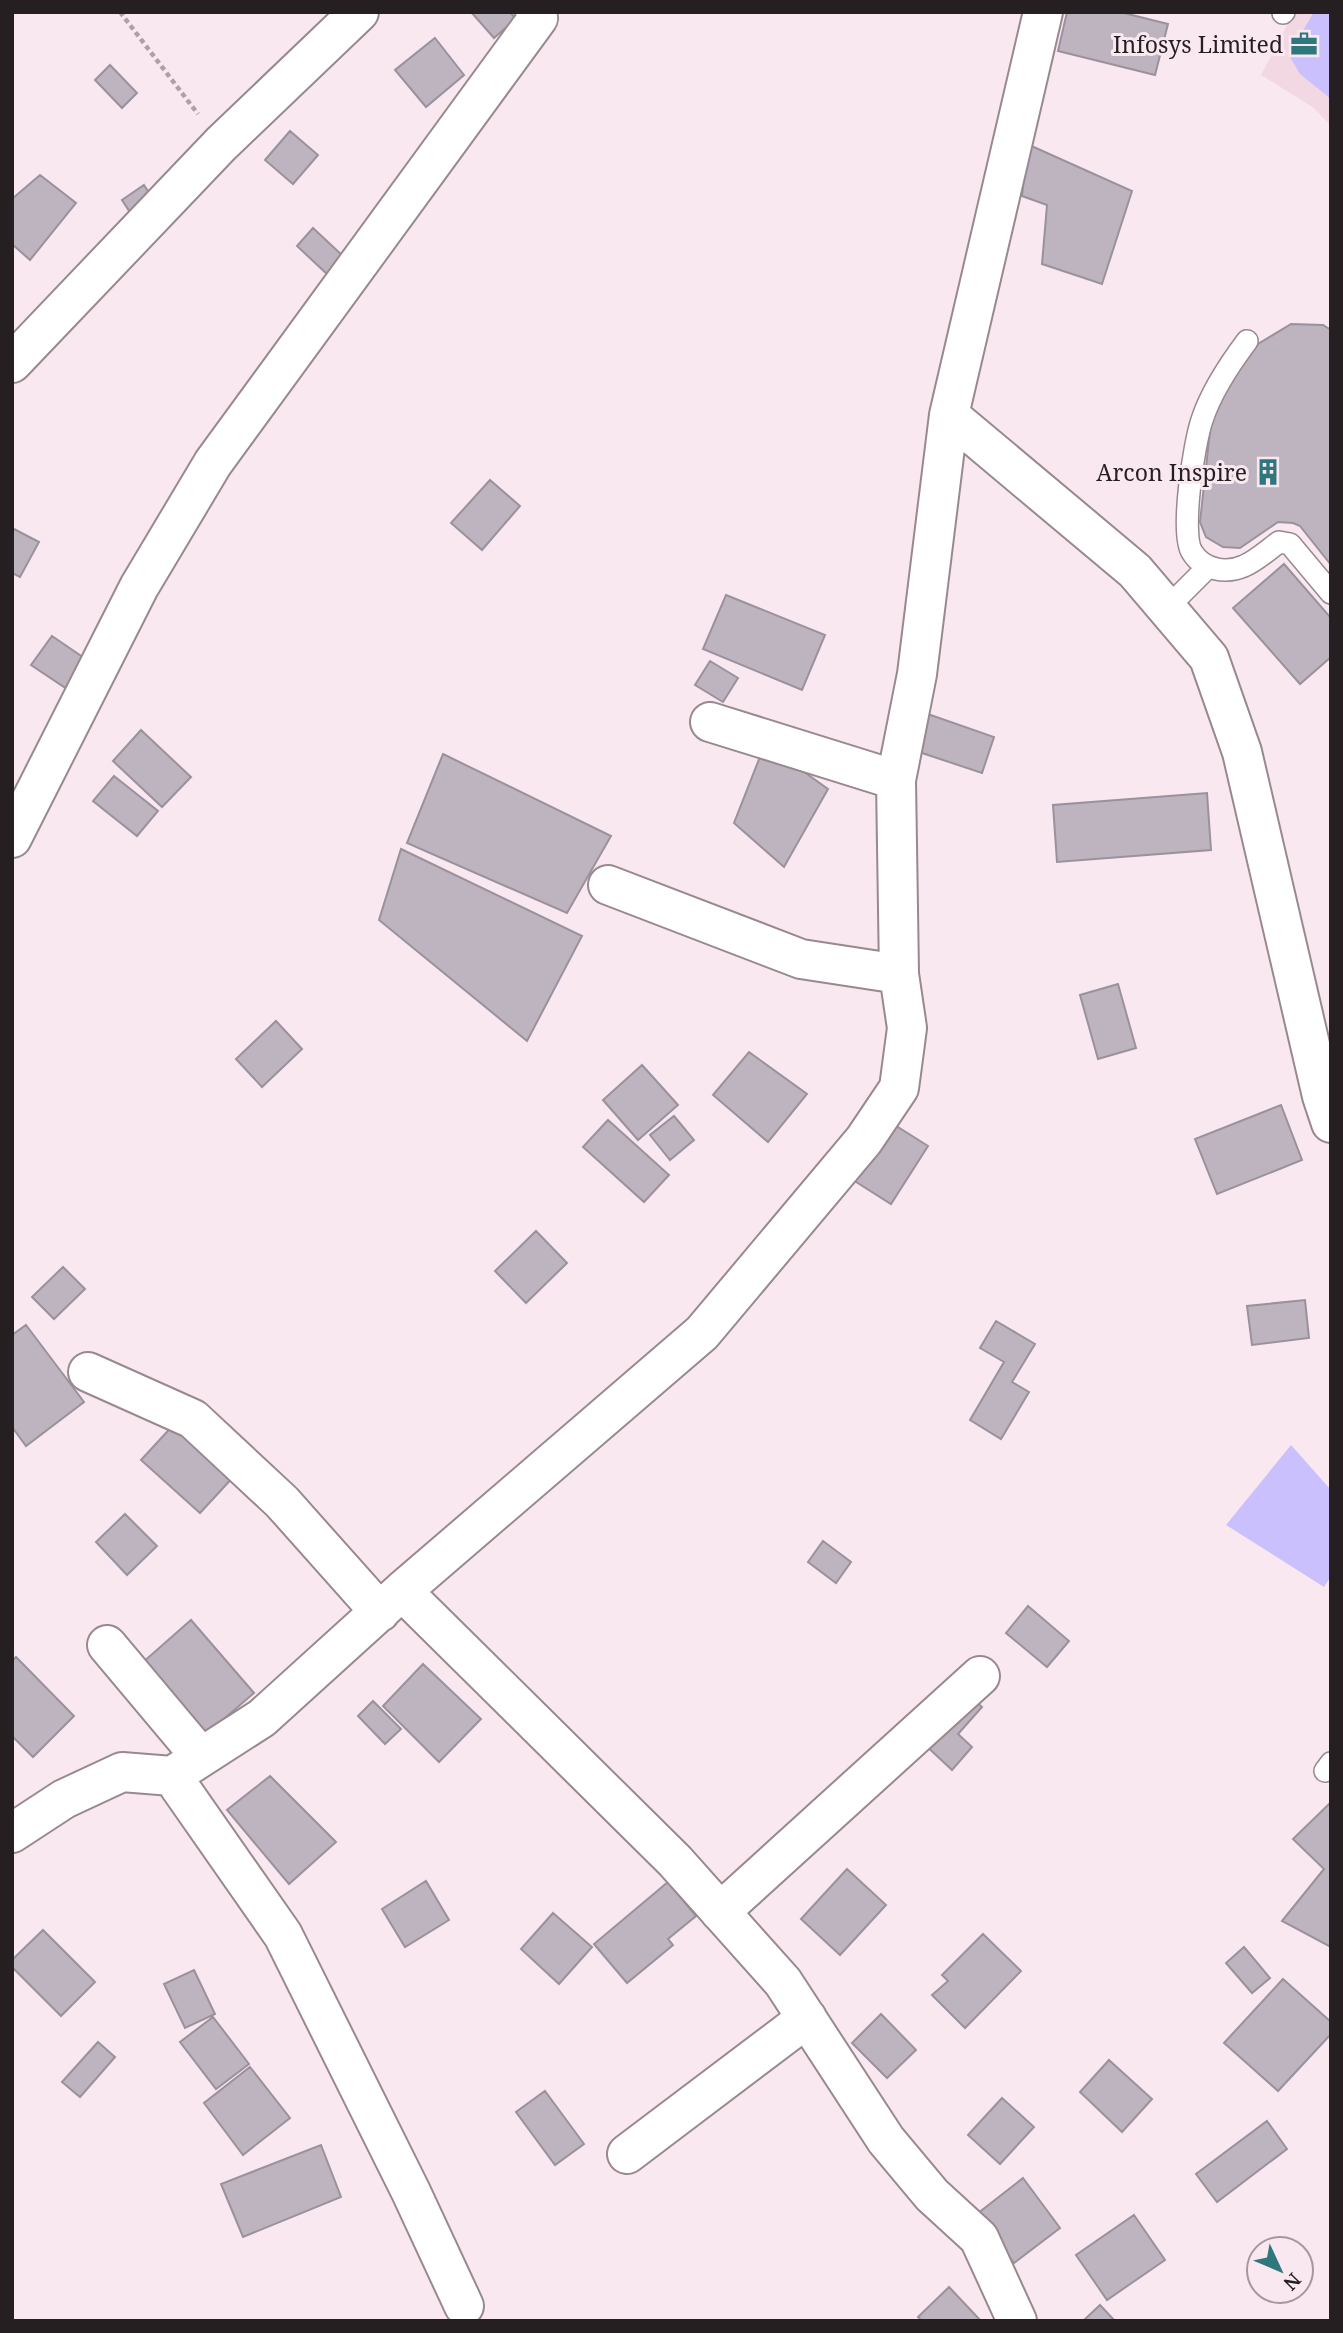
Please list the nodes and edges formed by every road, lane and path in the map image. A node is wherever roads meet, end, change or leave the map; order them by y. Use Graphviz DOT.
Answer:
graph roads {
  1 [pos="120,12"];
  2 [pos="359,12"];
  3 [pos="535,12"];
  4 [pos="1043,12"];
  5 [pos="220,144"];
  6 [pos="1247,341"];
  7 [pos="12,363"];
  8 [pos="949,415"];
  9 [pos="1208,567"];
  10 [pos="1331,593"];
  11 [pos="1167,608"];
  12 [pos="710,722"];
  13 [pos="896,780"];
  14 [pos="12,838"];
  15 [pos="608,885"];
  16 [pos="899,974"];
  17 [pos="1331,1123"];
  18 [pos="88,1372"];
  19 [pos="391,1601"];
  20 [pos="107,1645"];
  21 [pos="980,1676"];
  22 [pos="186,1767"];
  23 [pos="12,1833"];
  24 [pos="720,1912"];
  25 [pos="807,2018"];
  26 [pos="627,2154"];
  27 [pos="464,2306"];
  28 [pos="1017,2321"];
  1 -- 5 [label="path"];
  2 -- 5 [label="street"];
  3 -- 14 [label="street"];
  4 -- 8 [label="street"];
  5 -- 7 [label="street"];
  6 -- 9 [label="lane"];
  8 -- 11 [label="street"];
  8 -- 13 [label="street"];
  9 -- 10 [label="lane"];
  9 -- 11 [label="lane"];
  11 -- 17 [label="street"];
  12 -- 13 [label="street"];
  13 -- 16 [label="street"];
  15 -- 16 [label="street"];
  16 -- 19 [label="street"];
  18 -- 19 [label="street"];
  19 -- 22 [label="street"];
  19 -- 24 [label="street"];
  20 -- 22 [label="street"];
  21 -- 24 [label="street"];
  22 -- 23 [label="street"];
  22 -- 27 [label="street"];
  24 -- 25 [label="street"];
  25 -- 26 [label="street"];
  25 -- 28 [label="street"];
}
